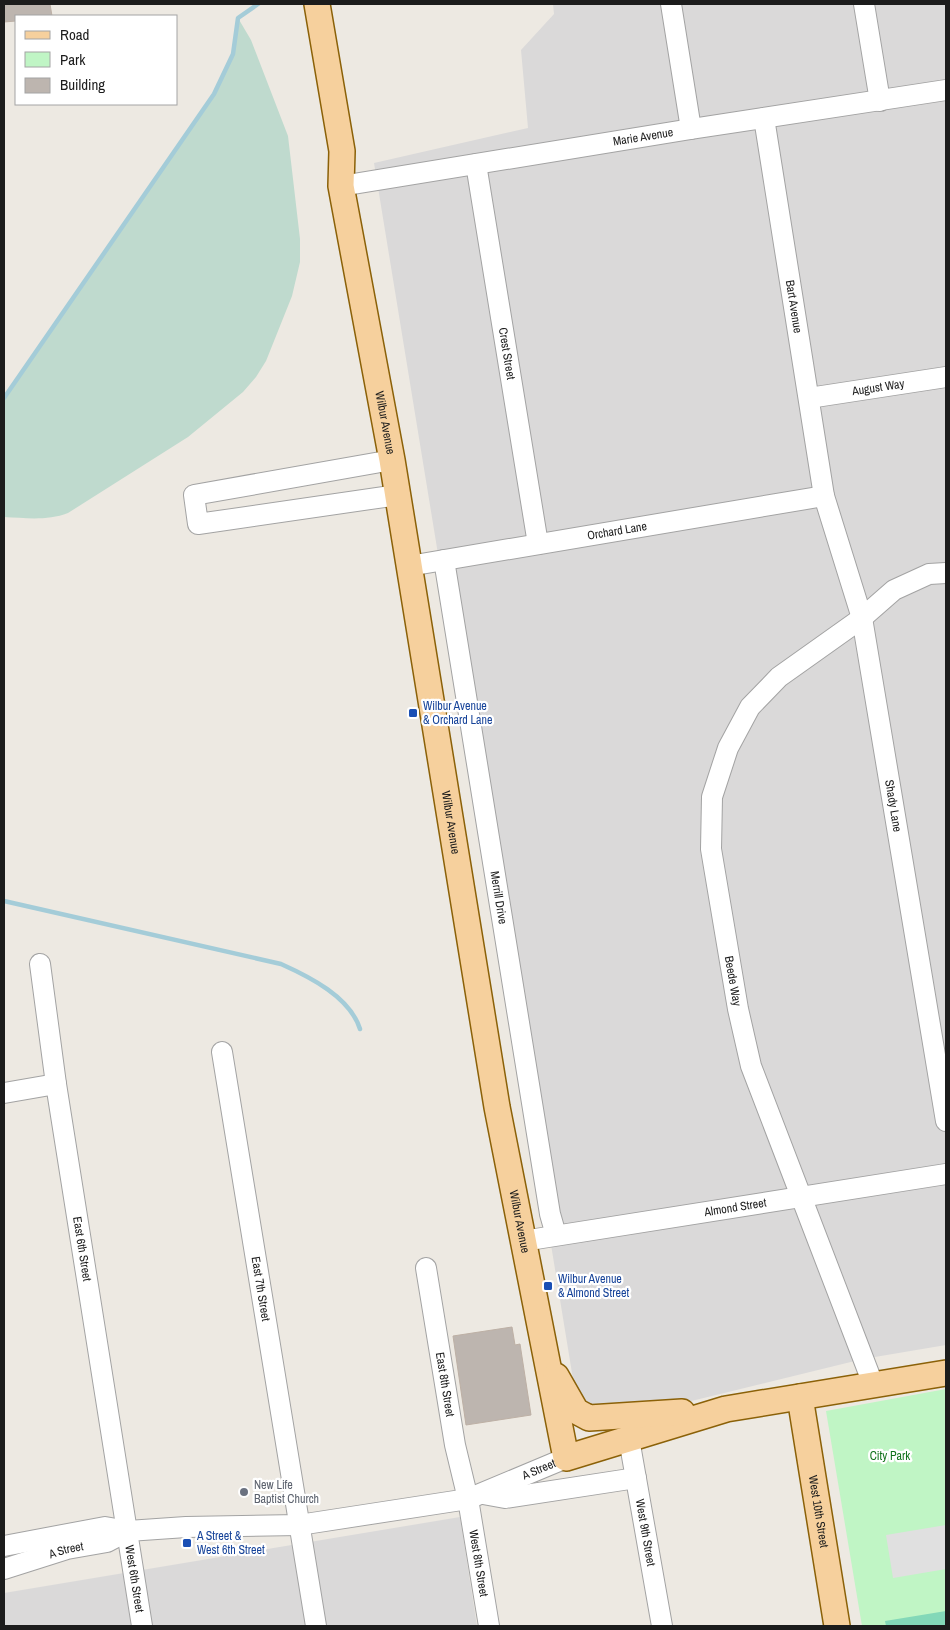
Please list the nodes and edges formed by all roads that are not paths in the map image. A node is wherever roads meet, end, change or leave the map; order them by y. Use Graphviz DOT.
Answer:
graph roads {
  1 [pos="302,4"];
  2 [pos="317,4"];
  3 [pos="671,4"];
  4 [pos="864,4"];
  5 [pos="946,93"];
  6 [pos="880,101"];
  7 [pos="764,118"];
  8 [pos="691,129"];
  9 [pos="476,164"];
  10 [pos="341,186"];
  11 [pos="946,377"];
  12 [pos="809,398"];
  13 [pos="392,460"];
  14 [pos="398,495"];
  15 [pos="824,496"];
  16 [pos="538,544"];
  17 [pos="444,560"];
  18 [pos="410,566"];
  19 [pos="946,573"];
  20 [pos="862,618"];
  21 [pos="40,964"];
  22 [pos="222,1052"];
  23 [pos="56,1084"];
  24 [pos="4,1093"];
  25 [pos="946,1120"];
  26 [pos="946,1174"];
  27 [pos="799,1195"];
  28 [pos="556,1235"];
  29 [pos="523,1241"];
  30 [pos="426,1268"];
  31 [pos="544,1349"];
  32 [pos="946,1373"];
  33 [pos="873,1384"];
  34 [pos="800,1397"];
  35 [pos="726,1409"];
  36 [pos="629,1439"];
  37 [pos="566,1458"];
  38 [pos="636,1478"];
  39 [pos="475,1496"];
  40 [pos="300,1525"];
  41 [pos="128,1531"];
  42 [pos="4,1546"];
  43 [pos="4,1569"];
  44 [pos="142,1626"];
  45 [pos="316,1626"];
  46 [pos="489,1626"];
  47 [pos="662,1626"];
  48 [pos="837,1626"];
  1 -- 10 [label="main road, Wilbur Avenue"];
  2 -- 10 [label="main road, Wilbur Avenue"];
  3 -- 8 [label="street"];
  4 -- 6 [label="street"];
  5 -- 6 [label="street, Marie Avenue"];
  6 -- 7 [label="street, Marie Avenue"];
  7 -- 8 [label="street, Marie Avenue"];
  7 -- 12 [label="street, Bart Avenue"];
  8 -- 9 [label="street, Marie Avenue"];
  9 -- 10 [label="street, Marie Avenue"];
  9 -- 16 [label="street, Crest Street"];
  10 -- 13 [label="main road, Wilbur Avenue"];
  11 -- 12 [label="street, August Way"];
  12 -- 15 [label="street, Bart Avenue"];
  13 -- 14 [label="main road, Wilbur Avenue"];
  13 -- 14 [label="street"];
  14 -- 18 [label="main road, Wilbur Avenue"];
  15 -- 16 [label="street, Orchard Lane"];
  15 -- 20 [label="street, Shady Lane"];
  16 -- 17 [label="street, Orchard Lane"];
  17 -- 18 [label="street, Orchard Lane"];
  17 -- 28 [label="street, Merrill Drive"];
  18 -- 29 [label="main road, Wilbur Avenue"];
  19 -- 20 [label="street, Beede Way"];
  20 -- 25 [label="street, Shady Lane"];
  20 -- 27 [label="street, Beede Way"];
  21 -- 23 [label="street, East 6th Street"];
  22 -- 40 [label="street, East 7th Street"];
  23 -- 24 [label="street"];
  23 -- 41 [label="street, East 6th Street"];
  26 -- 27 [label="street, Almond Street"];
  27 -- 28 [label="street, Almond Street"];
  27 -- 33 [label="street, Beede Way"];
  28 -- 29 [label="street, Almond Street"];
  29 -- 31 [label="main road, Wilbur Avenue"];
  30 -- 39 [label="street, East 8th Street"];
  31 -- 35 [label="main road"];
  31 -- 37 [label="main road, Wilbur Avenue"];
  32 -- 33 [label="main road, A Street"];
  33 -- 34 [label="main road, A Street"];
  34 -- 35 [label="main road, A Street"];
  34 -- 48 [label="main road, West 10th Street"];
  35 -- 36 [label="main road, A Street"];
  36 -- 37 [label="main road, A Street"];
  36 -- 38 [label="street, West 9th Street"];
  37 -- 39 [label="street, A Street"];
  38 -- 39 [label="street"];
  38 -- 47 [label="street, West 9th Street"];
  39 -- 40 [label="street, A Street"];
  39 -- 46 [label="street, West 8th Street"];
  40 -- 41 [label="street, A Street"];
  40 -- 45 [label="street, East 7th Street"];
  41 -- 42 [label="street, A Street"];
  41 -- 43 [label="street, A Street"];
  41 -- 44 [label="street, West 6th Street"];
}
